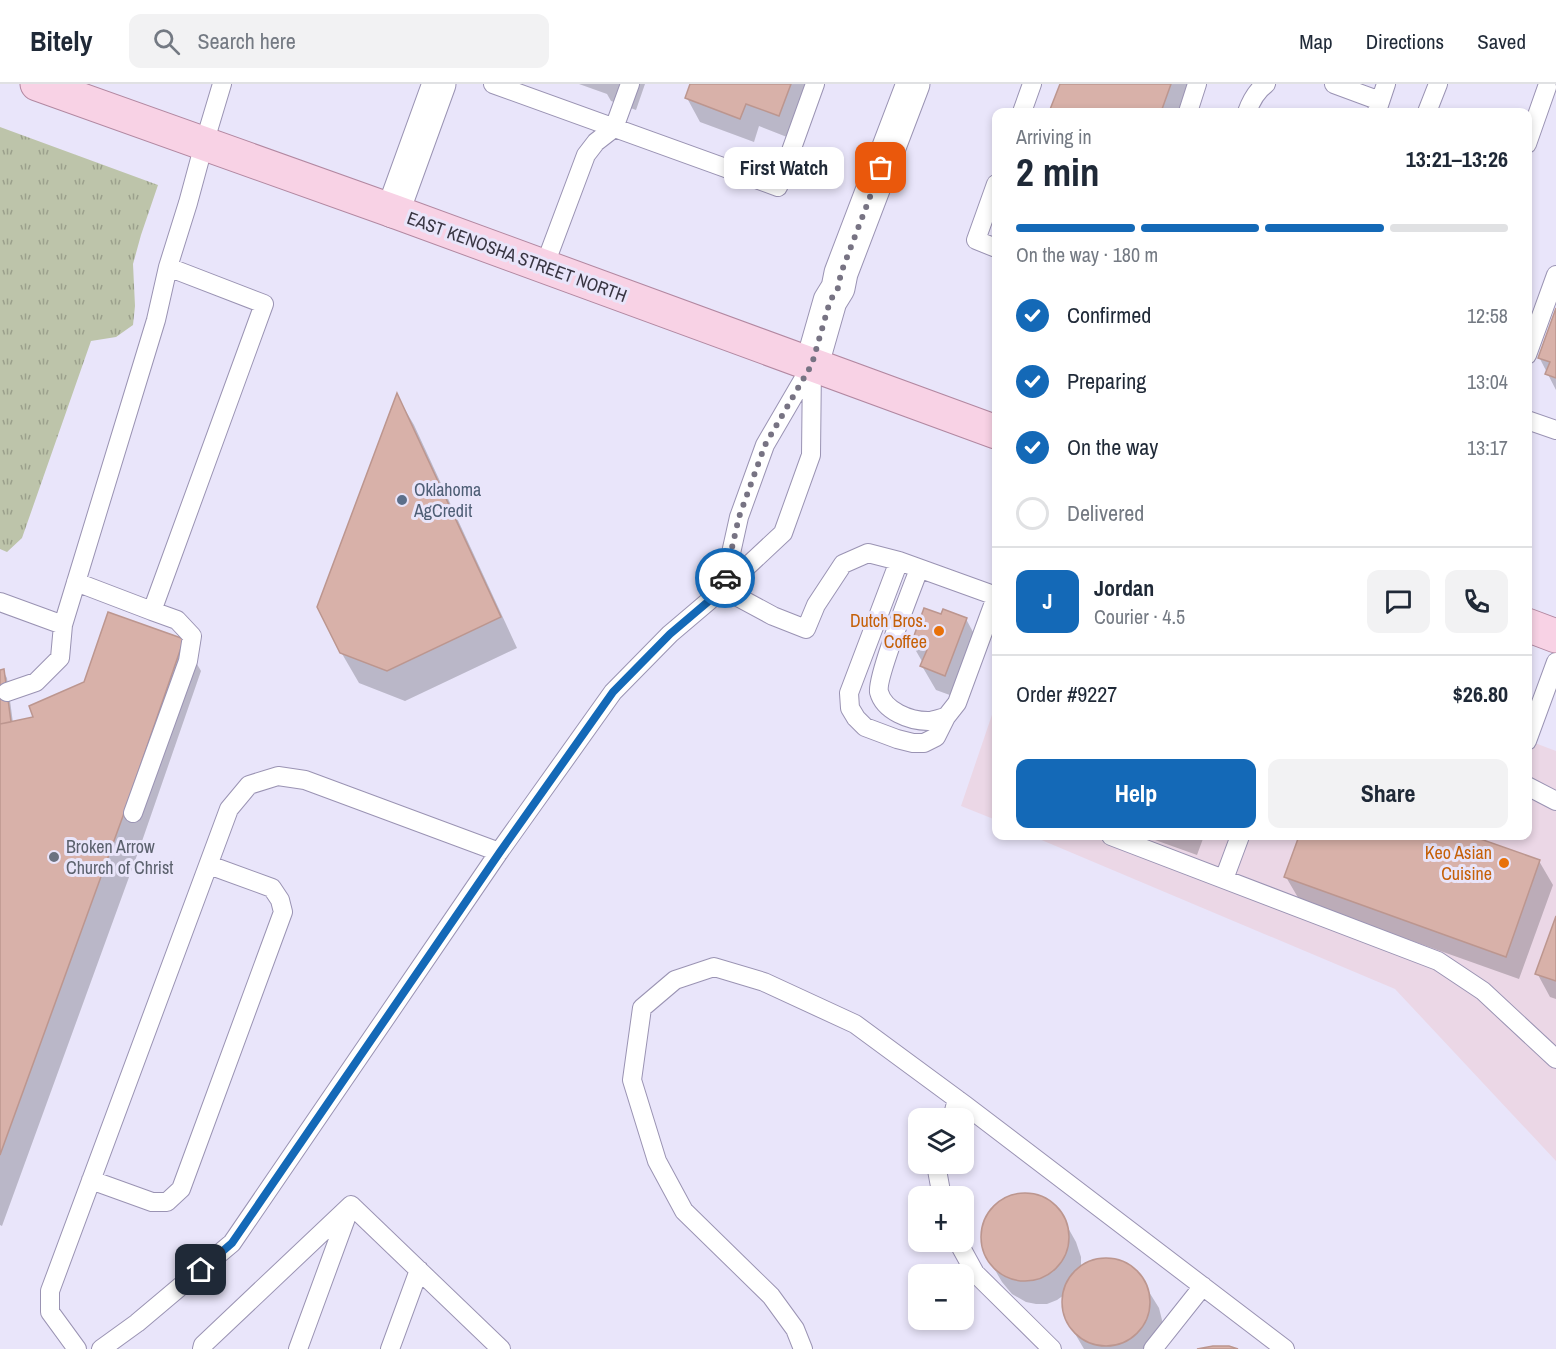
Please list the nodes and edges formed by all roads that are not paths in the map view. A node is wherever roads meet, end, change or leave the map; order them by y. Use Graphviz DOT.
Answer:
graph roads {
  1 [pos="37,84"];
  2 [pos="222,84"];
  3 [pos="439,84"];
  4 [pos="493,84"];
  5 [pos="630,84"];
  6 [pos="815,84"];
  7 [pos="913,84"];
  8 [pos="1032,84"];
  9 [pos="1197,84"];
  10 [pos="1266,84"];
  11 [pos="1334,84"];
  12 [pos="1438,84"];
  13 [pos="1548,87"];
  14 [pos="1381,99"];
  15 [pos="1023,108"];
  16 [pos="1189,108"];
  17 [pos="1249,108"];
  18 [pos="1429,108"];
  19 [pos="614,128"];
  20 [pos="1532,130"];
  21 [pos="204,144"];
  22 [pos="992,195"];
  23 [pos="393,211"];
  24 [pos="992,246"];
  25 [pos="168,267"];
  26 [pos="544,267"];
  27 [pos="1556,275"];
  28 [pos="1532,341"];
  29 [pos="812,364"];
  30 [pos="1532,422"];
  31 [pos="1556,430"];
  32 [pos="992,431"];
  33 [pos="899,561"];
  34 [pos="919,569"];
  35 [pos="76,582"];
  36 [pos="723,589"];
  37 [pos="992,596"];
  38 [pos="0,602"];
  39 [pos="992,608"];
  40 [pos="152,611"];
  41 [pos="63,625"];
  42 [pos="1532,627"];
  43 [pos="1556,636"];
  44 [pos="1556,662"];
  45 [pos="7,692"];
  46 [pos="946,717"];
  47 [pos="1532,727"];
  48 [pos="1532,789"];
  49 [pos="1556,801"];
  50 [pos="133,813"];
  51 [pos="1122,840"];
  52 [pos="1239,840"];
  53 [pos="500,852"];
  54 [pos="208,866"];
  55 [pos="1224,879"];
  56 [pos="1554,1055"];
  57 [pos="957,1099"];
  58 [pos="955,1108"];
  59 [pos="91,1180"];
  60 [pos="351,1205"];
  61 [pos="963,1252"];
  62 [pos="419,1270"];
  63 [pos="1203,1286"];
  64 [pos="484,1342"];
  65 [pos="77,1349"];
  66 [pos="101,1349"];
  67 [pos="202,1349"];
  68 [pos="298,1349"];
  69 [pos="390,1349"];
  70 [pos="501,1349"];
  71 [pos="803,1349"];
  72 [pos="1052,1349"];
  73 [pos="1153,1349"];
  74 [pos="1285,1349"];
  1 -- 21 [label="main road, EAST KENOSHA STREET NORTH"];
  2 -- 21 [label="lane"];
  3 -- 23 [label="street"];
  4 -- 19 [label="lane"];
  5 -- 19 [label="lane"];
  6 -- 19 [label="lane"];
  7 -- 29 [label="street"];
  8 -- 15 [label="lane"];
  9 -- 16 [label="lane"];
  10 -- 17 [label="lane"];
  11 -- 14 [label="lane"];
  12 -- 18 [label="lane"];
  13 -- 20 [label="lane"];
  19 -- 26 [label="lane"];
  21 -- 23 [label="main road, EAST KENOSHA STREET NORTH"];
  21 -- 25 [label="lane"];
  22 -- 24 [label="lane"];
  23 -- 26 [label="main road, EAST KENOSHA STREET NORTH"];
  25 -- 35 [label="lane"];
  25 -- 40 [label="lane"];
  26 -- 29 [label="main road, EAST KENOSHA STREET NORTH"];
  27 -- 28 [label="lane"];
  29 -- 32 [label="main road, EAST KENOSHA STREET NORTH"];
  29 -- 36 [label="lane"];
  29 -- 36 [label="lane"];
  30 -- 31 [label="lane"];
  33 -- 34 [label="lane"];
  33 -- 36 [label="lane"];
  33 -- 46 [label="lane"];
  34 -- 37 [label="lane"];
  34 -- 46 [label="lane"];
  35 -- 40 [label="lane"];
  35 -- 41 [label="lane"];
  36 -- 53 [label="lane"];
  38 -- 41 [label="lane"];
  39 -- 46 [label="lane"];
  40 -- 50 [label="lane"];
  41 -- 45 [label="lane"];
  42 -- 43 [label="main road"];
  44 -- 47 [label="lane"];
  48 -- 49 [label="lane"];
  51 -- 55 [label="lane"];
  52 -- 55 [label="lane"];
  53 -- 54 [label="lane"];
  53 -- 66 [label="lane"];
  54 -- 59 [label="lane"];
  54 -- 59 [label="lane"];
  55 -- 56 [label="lane"];
  57 -- 58 [label="lane"];
  57 -- 63 [label="lane"];
  57 -- 71 [label="lane"];
  59 -- 65 [label="lane"];
  60 -- 62 [label="lane"];
  60 -- 67 [label="lane"];
  60 -- 68 [label="lane"];
  61 -- 72 [label="lane"];
  62 -- 64 [label="lane"];
  62 -- 69 [label="lane"];
  63 -- 73 [label="lane"];
  63 -- 74 [label="lane"];
  64 -- 70 [label="lane"];
}
